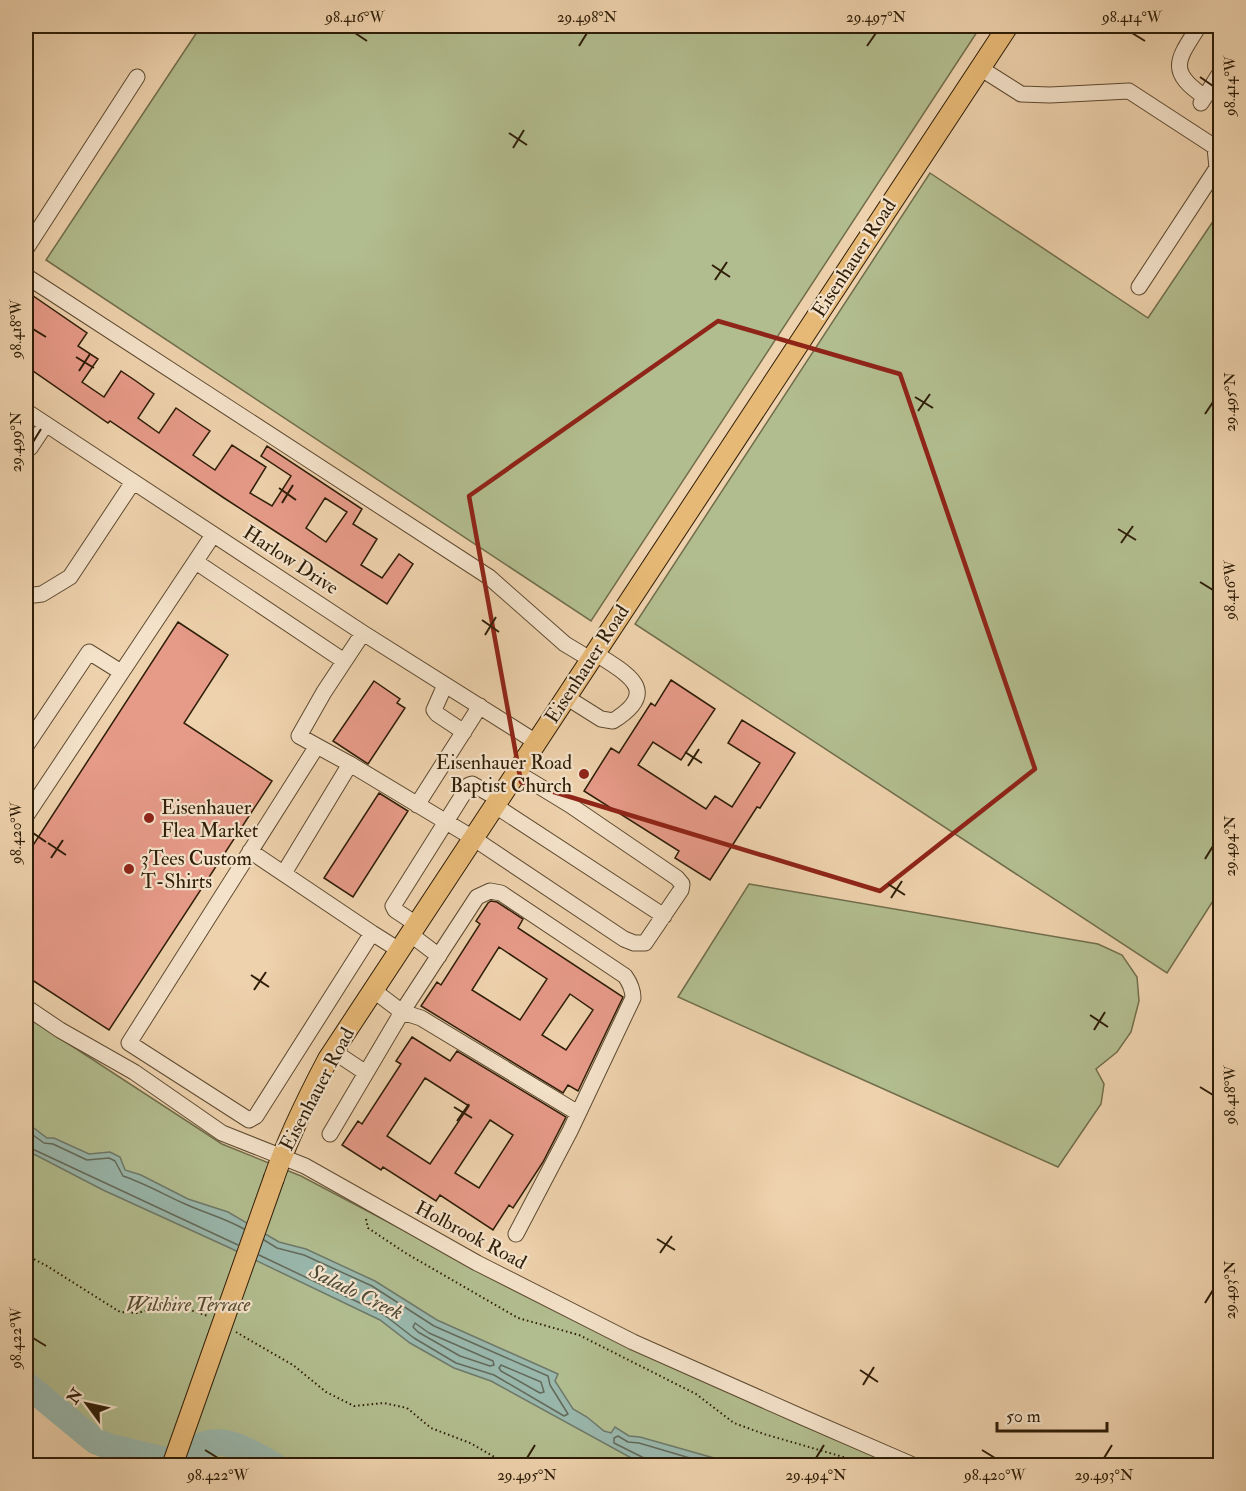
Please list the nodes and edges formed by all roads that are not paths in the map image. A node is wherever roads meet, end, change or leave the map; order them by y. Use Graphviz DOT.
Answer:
graph roads {
  1 [pos="1008,26"];
  2 [pos="1200,26"];
  3 [pos="980,68"];
  4 [pos="1221,74"];
  5 [pos="137,77"];
  6 [pos="26,249"];
  7 [pos="26,276"];
  8 [pos="1139,287"];
  9 [pos="26,411"];
  10 [pos="46,424"];
  11 [pos="28,446"];
  12 [pos="133,482"];
  13 [pos="213,535"];
  14 [pos="196,562"];
  15 [pos="26,596"];
  16 [pos="363,633"];
  17 [pos="592,656"];
  18 [pos="344,661"];
  19 [pos="122,672"];
  20 [pos="445,685"];
  21 [pos="566,697"];
  22 [pos="480,706"];
  23 [pos="464,732"];
  24 [pos="536,742"];
  25 [pos="26,746"];
  26 [pos="317,746"];
  27 [pos="350,764"];
  28 [pos="516,771"];
  29 [pos="496,802"];
  30 [pos="417,806"];
  31 [pos="26,814"];
  32 [pos="444,823"];
  33 [pos="473,838"];
  34 [pos="250,851"];
  35 [pos="284,873"];
  36 [pos="664,916"];
  37 [pos="372,933"];
  38 [pos="408,936"];
  39 [pos="439,956"];
  40 [pos="373,990"];
  41 [pos="26,1007"];
  42 [pos="402,1012"];
  43 [pos="129,1043"];
  44 [pos="333,1052"];
  45 [pos="116,1062"];
  46 [pos="160,1064"];
  47 [pos="366,1073"];
  48 [pos="148,1081"];
  49 [pos="578,1113"];
  50 [pos="330,1134"];
  51 [pos="281,1157"];
  52 [pos="516,1234"];
  53 [pos="172,1466"];
  54 [pos="915,1466"];
  1 -- 3 [label="main road, Eisenhauer Road"];
  2 -- 4 [label="street"];
  3 -- 8 [label="street"];
  3 -- 17 [label="main road, Eisenhauer Road"];
  5 -- 6 [label="street"];
  7 -- 17 [label="street"];
  9 -- 10 [label="street, Harlow Drive"];
  10 -- 11 [label="street"];
  10 -- 12 [label="street, Harlow Drive"];
  12 -- 13 [label="street, Harlow Drive"];
  12 -- 15 [label="street"];
  13 -- 14 [label="street"];
  13 -- 16 [label="street, Harlow Drive"];
  14 -- 18 [label="street"];
  14 -- 19 [label="street"];
  16 -- 18 [label="street"];
  16 -- 20 [label="street, Harlow Drive"];
  17 -- 21 [label="main road, Eisenhauer Road"];
  17 -- 21 [label="street"];
  18 -- 26 [label="street"];
  19 -- 25 [label="street"];
  19 -- 31 [label="street"];
  20 -- 22 [label="street, Harlow Drive"];
  20 -- 23 [label="street"];
  21 -- 24 [label="main road, Eisenhauer Road"];
  22 -- 23 [label="street"];
  22 -- 24 [label="street, Harlow Drive"];
  23 -- 30 [label="street"];
  24 -- 28 [label="main road, Eisenhauer Road"];
  26 -- 27 [label="street"];
  26 -- 34 [label="street"];
  27 -- 30 [label="street"];
  27 -- 35 [label="street"];
  28 -- 29 [label="main road, Eisenhauer Road"];
  28 -- 36 [label="street"];
  29 -- 32 [label="street"];
  29 -- 33 [label="main road, Eisenhauer Road"];
  29 -- 36 [label="street"];
  30 -- 32 [label="street"];
  32 -- 33 [label="street"];
  32 -- 38 [label="street"];
  33 -- 36 [label="street"];
  33 -- 38 [label="main road, Eisenhauer Road"];
  34 -- 35 [label="street"];
  34 -- 43 [label="street"];
  35 -- 37 [label="street"];
  37 -- 38 [label="street"];
  37 -- 46 [label="street"];
  38 -- 39 [label="street"];
  38 -- 40 [label="main road, Eisenhauer Road"];
  39 -- 42 [label="street"];
  39 -- 49 [label="street"];
  40 -- 42 [label="street"];
  40 -- 44 [label="main road, Eisenhauer Road"];
  41 -- 45 [label="street, Holbrook Road"];
  42 -- 47 [label="street"];
  42 -- 49 [label="street"];
  43 -- 45 [label="street"];
  43 -- 46 [label="street"];
  44 -- 47 [label="street"];
  44 -- 51 [label="main road, Eisenhauer Road"];
  45 -- 48 [label="street, Holbrook Road"];
  46 -- 48 [label="street"];
  47 -- 50 [label="street"];
  48 -- 51 [label="street, Holbrook Road"];
  49 -- 52 [label="street"];
  51 -- 53 [label="main road, Eisenhauer Road, bridge"];
  51 -- 54 [label="street, Holbrook Road"];
}
